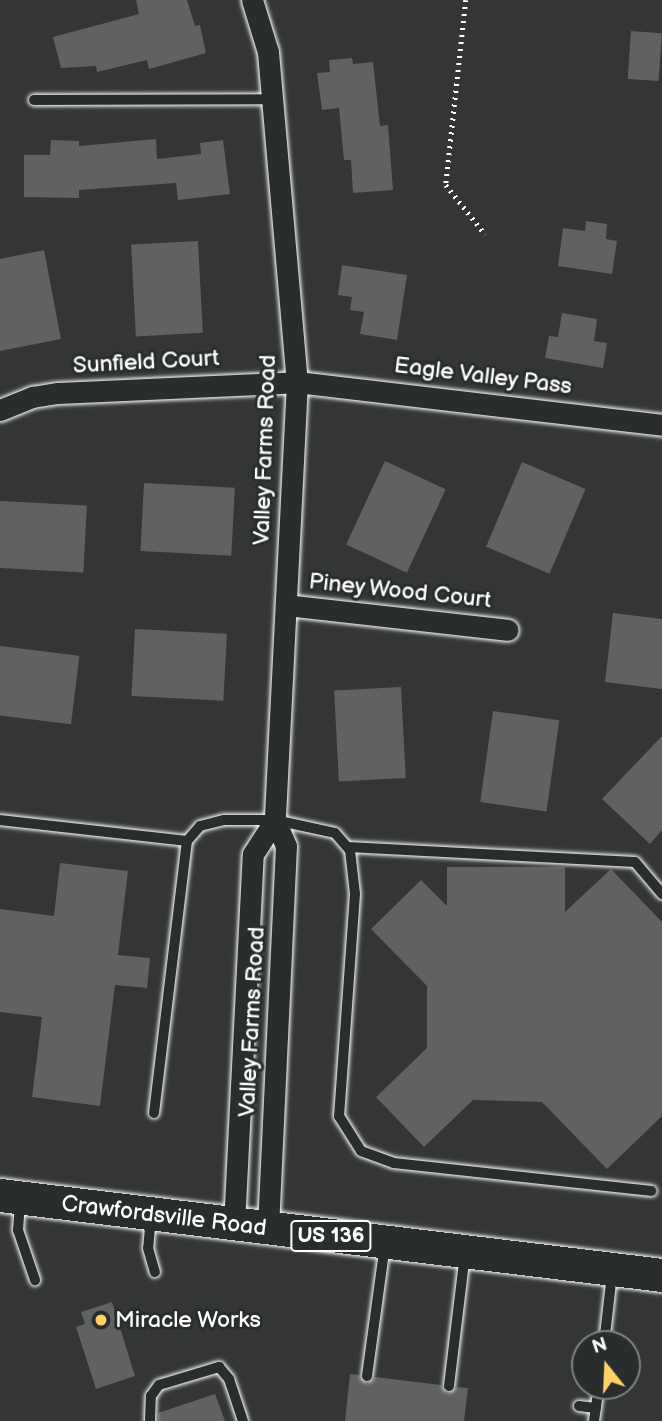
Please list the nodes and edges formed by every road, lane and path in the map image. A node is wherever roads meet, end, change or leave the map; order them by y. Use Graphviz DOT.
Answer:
graph roads {
  1 [pos="252,0"];
  2 [pos="466,0"];
  3 [pos="273,99"];
  4 [pos="34,100"];
  5 [pos="485,233"];
  6 [pos="298,382"];
  7 [pos="0,410"];
  8 [pos="662,425"];
  9 [pos="286,605"];
  10 [pos="508,630"];
  11 [pos="0,820"];
  12 [pos="275,820"];
  13 [pos="187,841"];
  14 [pos="348,847"];
  15 [pos="662,894"];
  16 [pos="154,1113"];
  17 [pos="651,1191"];
  18 [pos="10,1196"];
  19 [pos="151,1213"];
  20 [pos="233,1224"];
  21 [pos="268,1229"];
  22 [pos="385,1241"];
  23 [pos="466,1251"];
  24 [pos="612,1269"];
  25 [pos="155,1272"];
  26 [pos="662,1275"];
  27 [pos="35,1280"];
  28 [pos="605,1330"];
  29 [pos="367,1376"];
  30 [pos="449,1386"];
  31 [pos="597,1400"];
  32 [pos="579,1406"];
  33 [pos="596,1408"];
  34 [pos="150,1421"];
  35 [pos="243,1421"];
  36 [pos="594,1421"];
  1 -- 3 [label="street, Valley Farms Road"];
  2 -- 5 [label="path"];
  3 -- 4 [label="lane"];
  3 -- 6 [label="street, Valley Farms Road"];
  6 -- 7 [label="street, Sunfield Court"];
  6 -- 8 [label="street, Eagle Valley Pass"];
  6 -- 9 [label="street, Valley Farms Road"];
  9 -- 10 [label="street, Piney Wood Court"];
  9 -- 12 [label="street, Valley Farms Road"];
  11 -- 13 [label="lane"];
  12 -- 13 [label="lane"];
  12 -- 14 [label="lane"];
  12 -- 20 [label="street, Valley Farms Road"];
  12 -- 21 [label="street, Valley Farms Road"];
  13 -- 16 [label="lane"];
  14 -- 15 [label="lane"];
  14 -- 17 [label="lane"];
  18 -- 19 [label="main road, Crawfordsville Road / US 136"];
  18 -- 27 [label="lane"];
  19 -- 20 [label="main road, Crawfordsville Road / US 136"];
  19 -- 25 [label="lane"];
  20 -- 21 [label="main road, Crawfordsville Road / US 136"];
  21 -- 22 [label="main road, Crawfordsville Road / US 136"];
  22 -- 23 [label="main road, Crawfordsville Road / US 136"];
  22 -- 29 [label="lane"];
  23 -- 24 [label="main road, Crawfordsville Road / US 136"];
  23 -- 30 [label="lane"];
  24 -- 26 [label="main road, Crawfordsville Road / US 136"];
  24 -- 28 [label="lane"];
  31 -- 33 [label="lane"];
  32 -- 33 [label="lane"];
  33 -- 36 [label="lane"];
  34 -- 35 [label="lane"];
}
